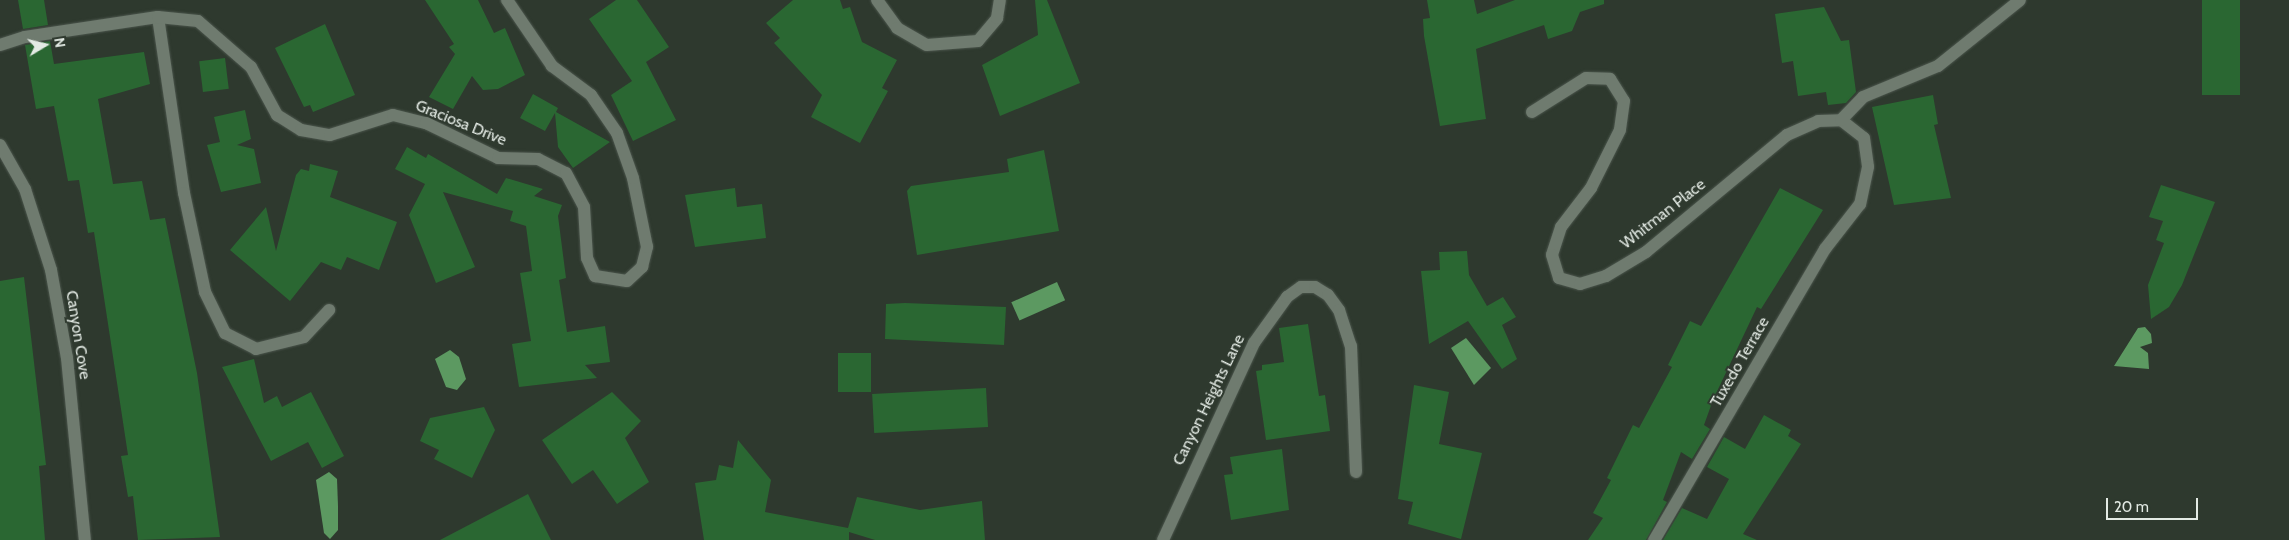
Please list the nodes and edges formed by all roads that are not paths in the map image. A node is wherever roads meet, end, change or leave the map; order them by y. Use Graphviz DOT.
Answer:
graph roads {
  1 [pos="507,0"];
  2 [pos="877,0"];
  3 [pos="1000,0"];
  4 [pos="2020,0"];
  5 [pos="158,17"];
  6 [pos="0,45"];
  7 [pos="1532,112"];
  8 [pos="1840,120"];
  9 [pos="0,145"];
  10 [pos="329,310"];
  11 [pos="1356,472"];
  12 [pos="85,540"];
  13 [pos="1163,540"];
  14 [pos="1654,540"];
  1 -- 5 [label="street, Graciosa Drive"];
  2 -- 3 [label="street"];
  4 -- 8 [label="street"];
  5 -- 6 [label="street, Graciosa Drive"];
  5 -- 10 [label="street"];
  7 -- 8 [label="street, Whitman Place"];
  8 -- 14 [label="street, Tuxedo Terrace"];
  9 -- 12 [label="street, Canyon Cove"];
  11 -- 13 [label="street, Canyon Heights Lane"];
}
